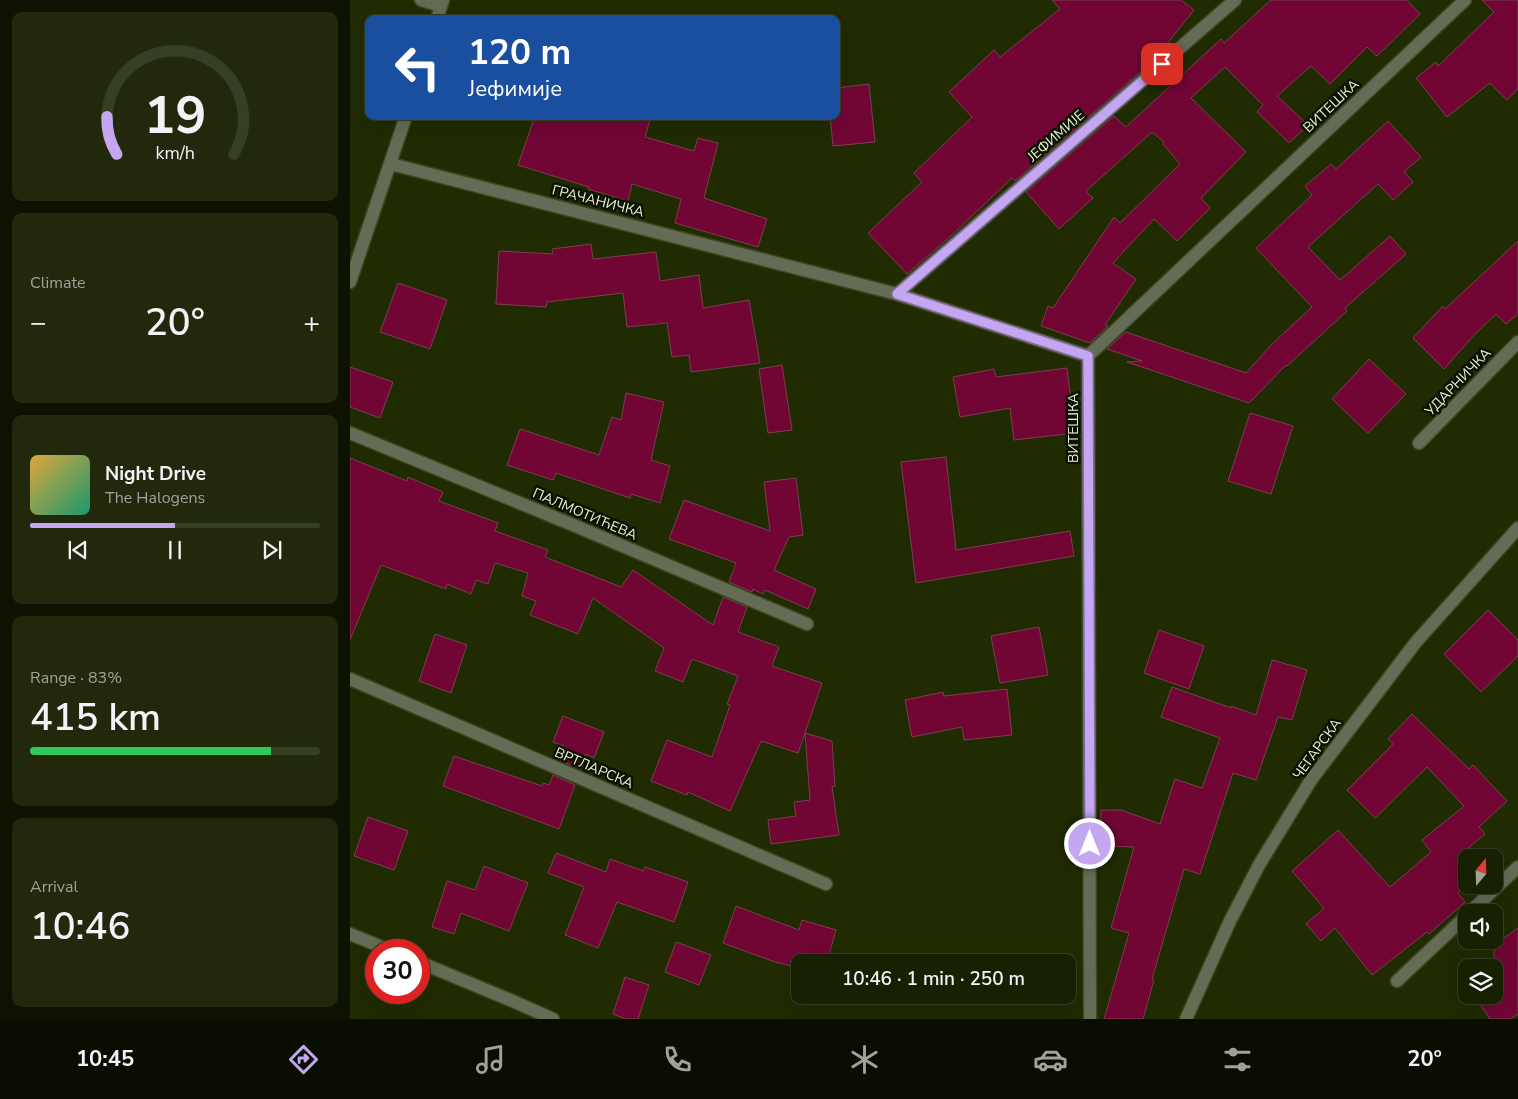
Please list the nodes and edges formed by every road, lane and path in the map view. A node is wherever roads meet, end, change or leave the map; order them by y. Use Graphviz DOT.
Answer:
graph roads {
  1 [pos="422,0"];
  2 [pos="1235,0"];
  3 [pos="1465,0"];
  4 [pos="442,3"];
  5 [pos="438,15"];
  6 [pos="405,120"];
  7 [pos="391,164"];
  8 [pos="350,282"];
  9 [pos="897,294"];
  10 [pos="1518,342"];
  11 [pos="1088,356"];
  12 [pos="350,433"];
  13 [pos="1419,443"];
  14 [pos="1518,528"];
  15 [pos="807,624"];
  16 [pos="350,679"];
  17 [pos="1518,867"];
  18 [pos="826,884"];
  19 [pos="1479,904"];
  20 [pos="1458,924"];
  21 [pos="350,934"];
  22 [pos="365,940"];
  23 [pos="430,967"];
  24 [pos="1397,981"];
  25 [pos="552,1019"];
  26 [pos="1090,1019"];
  27 [pos="1186,1019"];
  1 -- 4 [label="street"];
  2 -- 9 [label="street, ЈЕФИМИЈЕ"];
  3 -- 11 [label="street, ВИТЕШКА"];
  4 -- 5 [label="street"];
  6 -- 7 [label="street"];
  7 -- 8 [label="street"];
  7 -- 9 [label="street, ГРАЧАНИЧКА"];
  9 -- 11 [label="street"];
  10 -- 13 [label="street, УДАРНИЧКА"];
  11 -- 26 [label="street, ВИТЕШКА"];
  12 -- 15 [label="street, ПАЛМОТИЋЕВА"];
  14 -- 27 [label="street, ЧЕГАРСКА"];
  16 -- 18 [label="street, ВРТЛАРСКА"];
  17 -- 19 [label="street"];
  20 -- 24 [label="street"];
  21 -- 22 [label="street"];
  23 -- 25 [label="street"];
}
